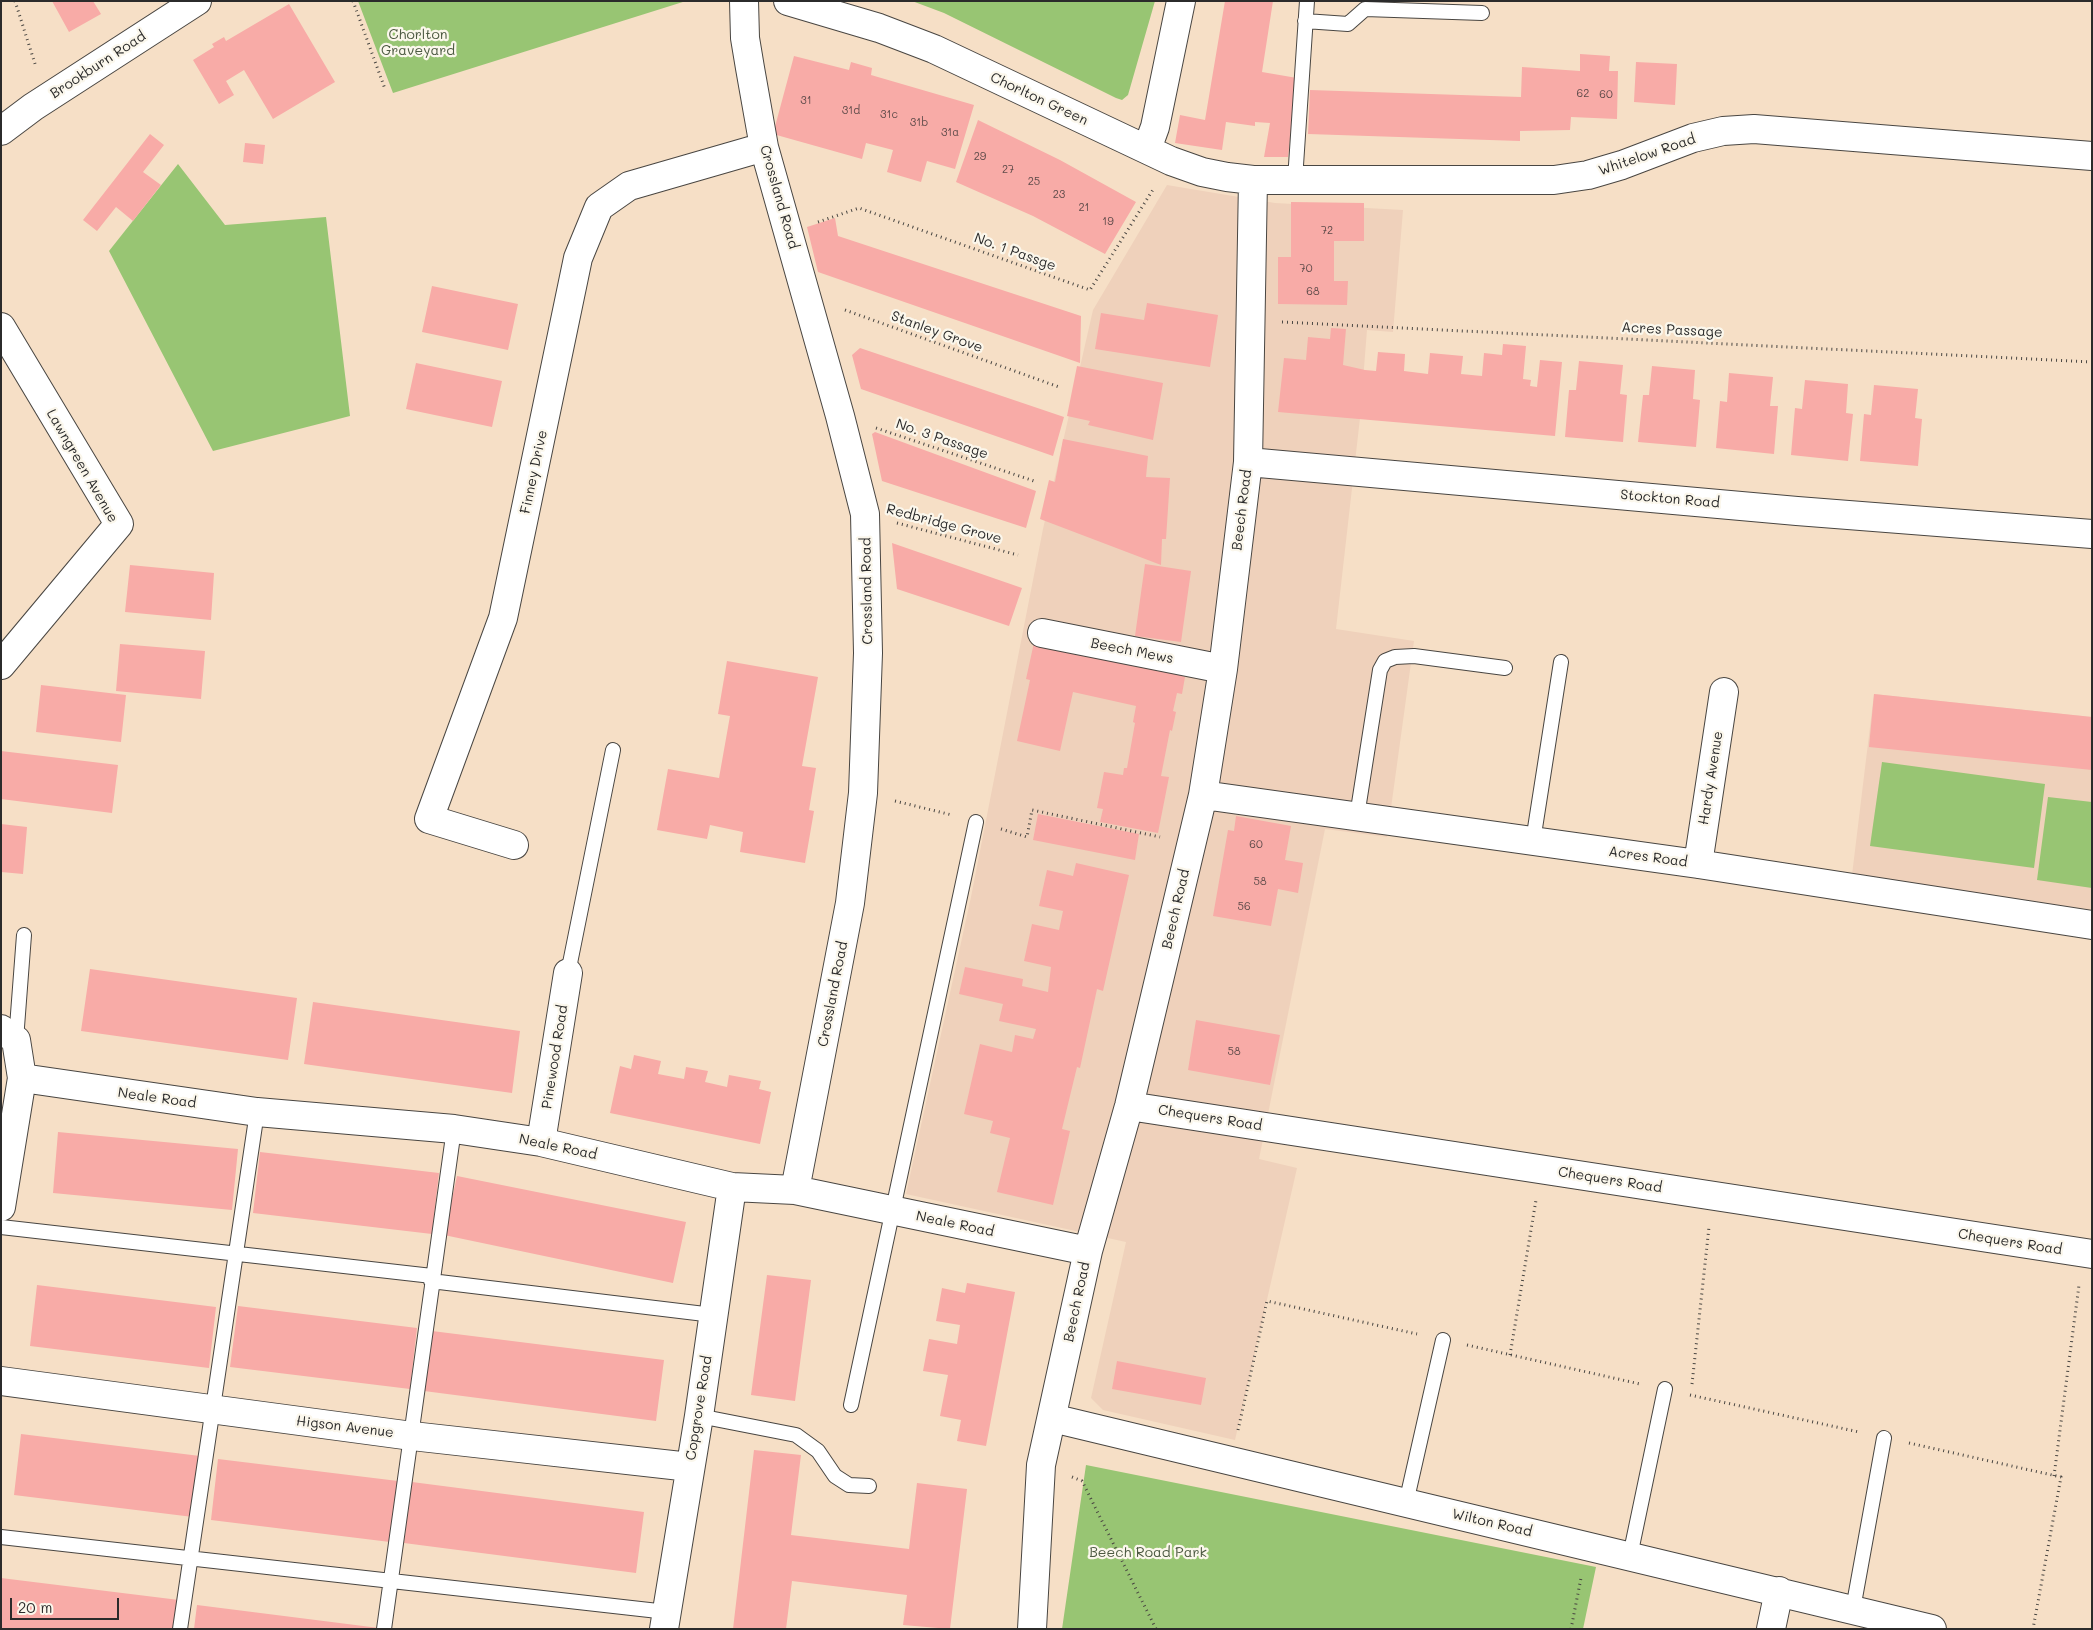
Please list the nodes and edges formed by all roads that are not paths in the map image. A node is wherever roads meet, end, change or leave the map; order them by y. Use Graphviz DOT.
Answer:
graph roads {
  1 [pos="197,1"];
  2 [pos="744,1"];
  3 [pos="788,1"];
  4 [pos="1181,1"];
  5 [pos="1307,1"];
  6 [pos="1482,13"];
  7 [pos="1305,21"];
  8 [pos="1,131"];
  9 [pos="764,147"];
  10 [pos="1147,149"];
  11 [pos="2092,156"];
  12 [pos="1253,180"];
  13 [pos="1294,180"];
  14 [pos="1,327"];
  15 [pos="1248,462"];
  16 [pos="2092,534"];
  17 [pos="1042,633"];
  18 [pos="1561,662"];
  19 [pos="1,665"];
  20 [pos="1505,668"];
  21 [pos="1223,669"];
  22 [pos="1724,692"];
  23 [pos="613,750"];
  24 [pos="1203,795"];
  25 [pos="1357,816"];
  26 [pos="976,822"];
  27 [pos="1533,841"];
  28 [pos="514,845"];
  29 [pos="1698,864"];
  30 [pos="2092,925"];
  31 [pos="24,935"];
  32 [pos="568,973"];
  33 [pos="9,1035"];
  34 [pos="22,1078"];
  35 [pos="1128,1106"];
  36 [pos="257,1112"];
  37 [pos="454,1129"];
  38 [pos="541,1142"];
  39 [pos="732,1187"];
  40 [pos="795,1190"];
  41 [pos="1,1207"];
  42 [pos="894,1211"];
  43 [pos="1,1227"];
  44 [pos="1088,1251"];
  45 [pos="236,1254"];
  46 [pos="2088,1254"];
  47 [pos="432,1279"];
  48 [pos="713,1315"];
  49 [pos="1443,1340"];
  50 [pos="1,1381"];
  51 [pos="1665,1389"];
  52 [pos="851,1405"];
  53 [pos="213,1410"];
  54 [pos="699,1416"];
  55 [pos="1052,1418"];
  56 [pos="412,1436"];
  57 [pos="1884,1438"];
  58 [pos="690,1467"];
  59 [pos="869,1486"];
  60 [pos="1406,1503"];
  61 [pos="1,1537"];
  62 [pos="1630,1556"];
  63 [pos="191,1558"];
  64 [pos="391,1580"];
  65 [pos="1779,1591"];
  66 [pos="1853,1609"];
  67 [pos="665,1620"];
  68 [pos="180,1629"];
  69 [pos="384,1629"];
  70 [pos="1032,1629"];
  71 [pos="1771,1629"];
  72 [pos="1932,1629"];
  1 -- 8 [label="street, Brookburn Road"];
  2 -- 9 [label="street, Crossland Road"];
  3 -- 10 [label="street, Chorlton Green"];
  4 -- 10 [label="street"];
  5 -- 7 [label="lane"];
  6 -- 7 [label="lane"];
  7 -- 13 [label="lane"];
  9 -- 28 [label="street, Finney Drive"];
  9 -- 40 [label="street, Crossland Road"];
  10 -- 12 [label="street, Whitelow Road"];
  11 -- 13 [label="street, Whitelow Road"];
  12 -- 13 [label="street, Whitelow Road"];
  12 -- 15 [label="street, Beech Road"];
  14 -- 19 [label="street, Lawngreen Avenue"];
  15 -- 16 [label="street, Stockton Road"];
  15 -- 21 [label="street, Beech Road"];
  17 -- 21 [label="street, Beech Mews"];
  18 -- 27 [label="lane"];
  20 -- 25 [label="lane"];
  21 -- 24 [label="street, Beech Road"];
  22 -- 29 [label="street, Hardy Avenue"];
  23 -- 32 [label="lane"];
  24 -- 25 [label="street, Acres Road"];
  24 -- 35 [label="street, Beech Road"];
  25 -- 27 [label="street, Acres Road"];
  26 -- 42 [label="lane"];
  27 -- 29 [label="street, Acres Road"];
  29 -- 30 [label="street, Acres Road"];
  31 -- 33 [label="lane"];
  32 -- 38 [label="street, Pinewood Road"];
  33 -- 34 [label="street"];
  34 -- 36 [label="street, Neale Road"];
  34 -- 41 [label="street"];
  35 -- 44 [label="street, Beech Road"];
  35 -- 46 [label="street, Chequers Road"];
  36 -- 37 [label="street, Neale Road"];
  36 -- 45 [label="lane"];
  37 -- 38 [label="street, Neale Road"];
  37 -- 47 [label="lane"];
  38 -- 39 [label="street, Neale Road"];
  39 -- 40 [label="street, Neale Road"];
  39 -- 48 [label="street, Copgrove Road"];
  40 -- 42 [label="street, Neale Road"];
  42 -- 44 [label="street, Neale Road"];
  42 -- 52 [label="lane"];
  43 -- 45 [label="lane"];
  44 -- 55 [label="street, Beech Road"];
  45 -- 47 [label="lane"];
  45 -- 53 [label="lane"];
  47 -- 48 [label="lane"];
  47 -- 56 [label="lane"];
  48 -- 54 [label="street, Copgrove Road"];
  49 -- 60 [label="lane"];
  50 -- 53 [label="street, Higson Avenue"];
  51 -- 62 [label="lane"];
  53 -- 56 [label="street, Higson Avenue"];
  53 -- 63 [label="lane"];
  54 -- 58 [label="street, Copgrove Road"];
  54 -- 59 [label="lane"];
  55 -- 60 [label="street, Wilton Road"];
  55 -- 70 [label="street, Beech Road"];
  56 -- 58 [label="street, Higson Avenue"];
  56 -- 64 [label="lane"];
  57 -- 66 [label="lane"];
  58 -- 67 [label="street, Copgrove Road"];
  60 -- 62 [label="street, Wilton Road"];
  61 -- 63 [label="lane"];
  62 -- 65 [label="street, Wilton Road"];
  63 -- 64 [label="lane"];
  63 -- 68 [label="lane"];
  64 -- 67 [label="lane"];
  64 -- 69 [label="lane"];
  65 -- 66 [label="street, Wilton Road"];
  65 -- 71 [label="street"];
  66 -- 72 [label="street, Wilton Road"];
}
